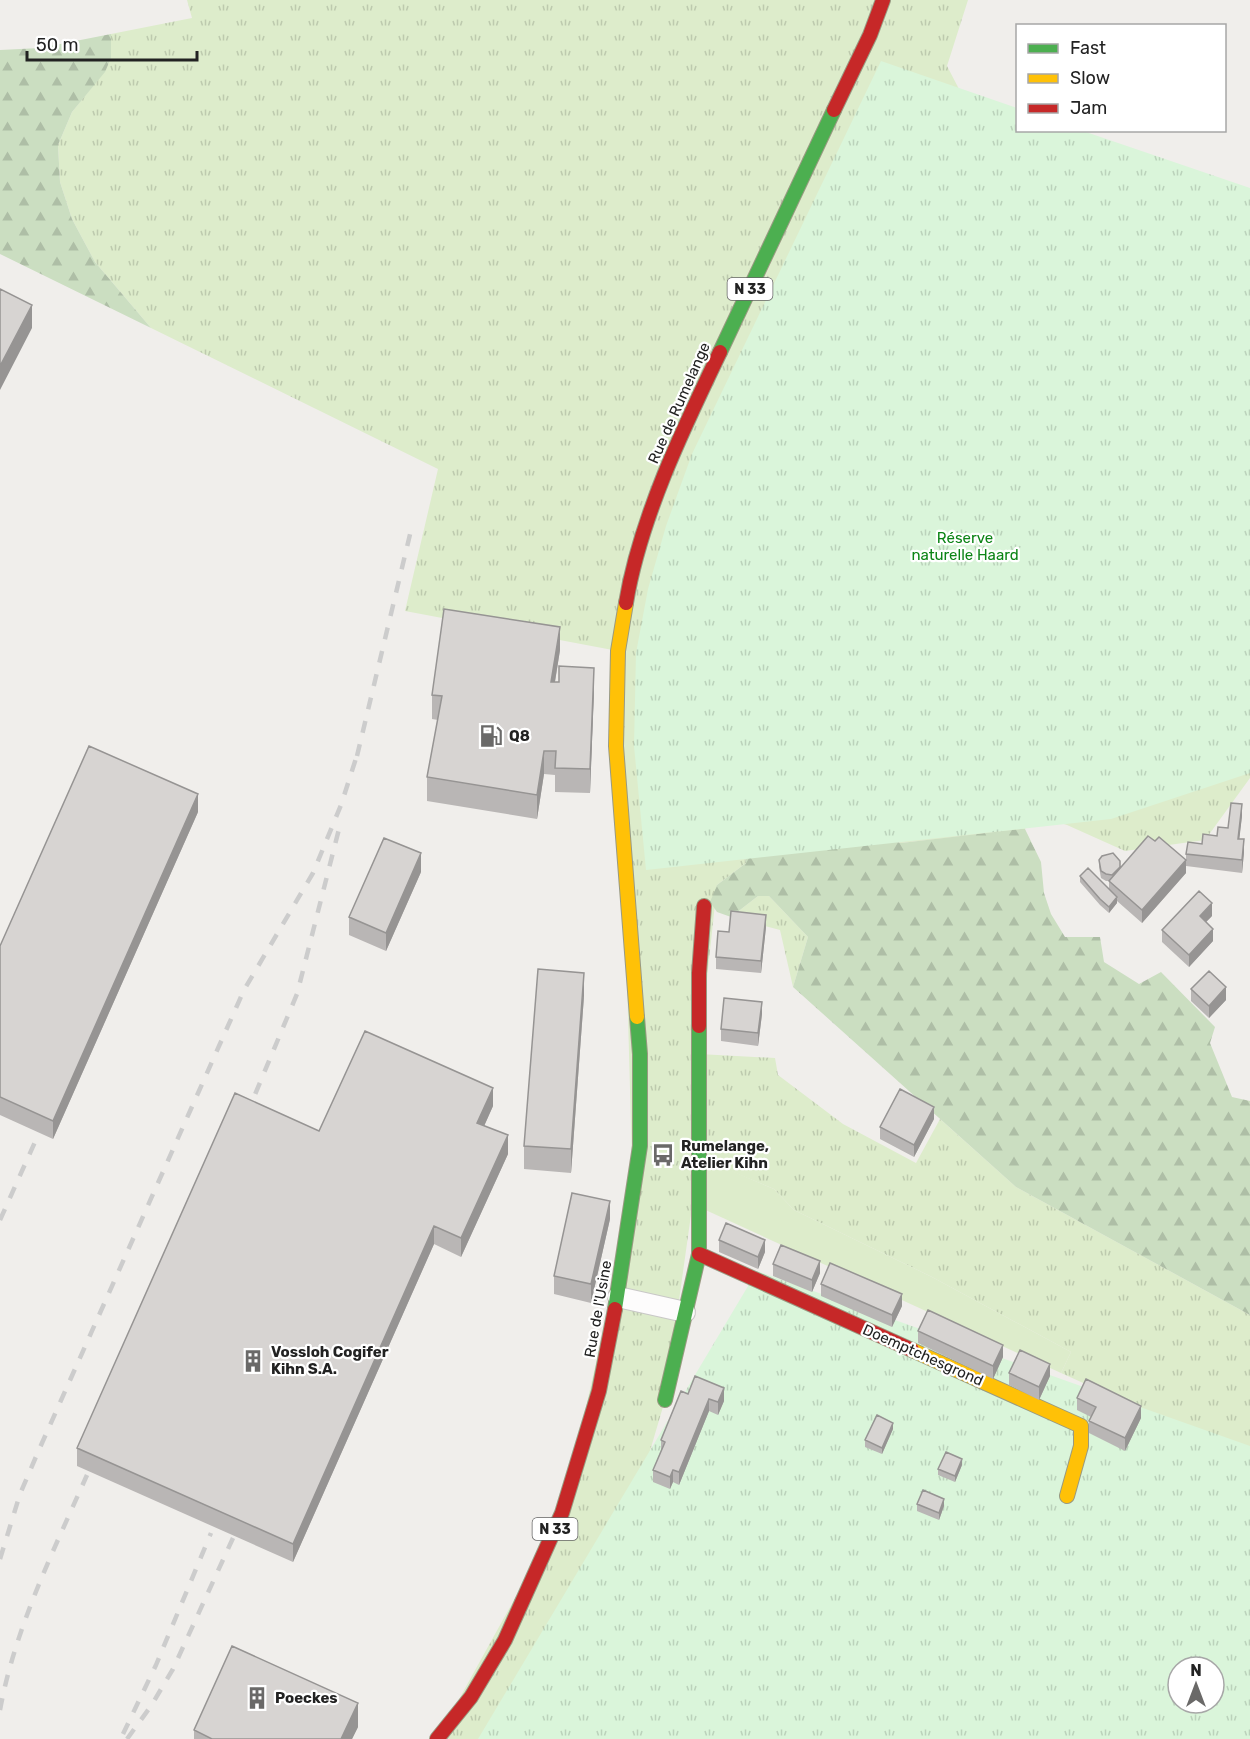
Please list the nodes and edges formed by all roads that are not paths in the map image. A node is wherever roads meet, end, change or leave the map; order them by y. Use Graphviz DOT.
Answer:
graph roads {
  1 [pos="883,0"];
  2 [pos="622,847"];
  3 [pos="704,906"];
  4 [pos="699,1254"];
  5 [pos="618,1297"];
  6 [pos="685,1312"];
  7 [pos="665,1400"];
  8 [pos="1067,1496"];
  9 [pos="436,1739"];
  1 -- 2 [label="main road, Rue de Rumelange / N 33"];
  2 -- 5 [label="main road, Rue de l'Usine / N 33"];
  3 -- 4 [label="main road"];
  4 -- 6 [label="main road"];
  4 -- 8 [label="main road, Doemptchesgrond"];
  5 -- 6 [label="street"];
  5 -- 9 [label="main road, Rue de l'Usine / N 33"];
  6 -- 7 [label="main road"];
}
